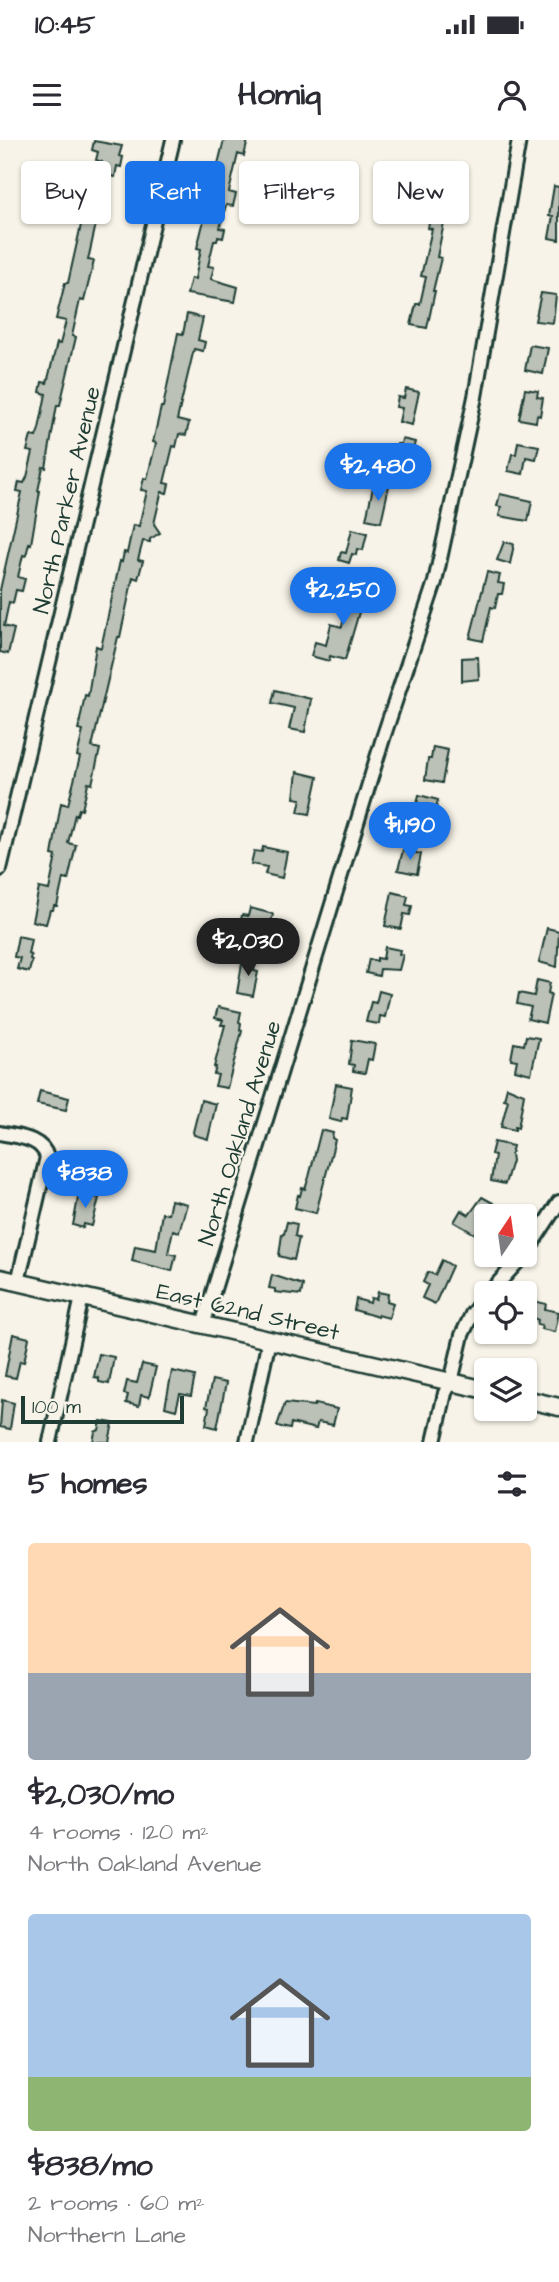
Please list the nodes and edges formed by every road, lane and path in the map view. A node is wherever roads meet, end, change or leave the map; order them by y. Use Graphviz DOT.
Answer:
graph roads {
  1 [pos="173,140"];
  2 [pos="519,140"];
  3 [pos="0,869"];
  4 [pos="0,1133"];
  5 [pos="559,1202"];
  6 [pos="537,1236"];
  7 [pos="513,1267"];
  8 [pos="0,1278"];
  9 [pos="501,1281"];
  10 [pos="18,1282"];
  11 [pos="82,1297"];
  12 [pos="474,1312"];
  13 [pos="203,1325"];
  14 [pos="269,1340"];
  15 [pos="451,1382"];
  16 [pos="474,1387"];
  17 [pos="537,1402"];
  18 [pos="559,1407"];
  19 [pos="50,1442"];
  20 [pos="247,1442"];
  21 [pos="434,1442"];
  1 -- 3 [label="street, North Parker Avenue"];
  2 -- 13 [label="street, North Oakland Avenue"];
  4 -- 10 [label="street"];
  5 -- 6 [label="street"];
  7 -- 9 [label="street"];
  8 -- 10 [label="street, East 62nd Street"];
  10 -- 11 [label="street, East 62nd Street"];
  11 -- 13 [label="street, East 62nd Street"];
  11 -- 19 [label="street"];
  12 -- 15 [label="street"];
  13 -- 14 [label="street, East 62nd Street"];
  14 -- 15 [label="street, East 62nd Street"];
  14 -- 20 [label="street"];
  15 -- 16 [label="street, East 62nd Street"];
  15 -- 21 [label="street"];
  17 -- 18 [label="street"];
}
